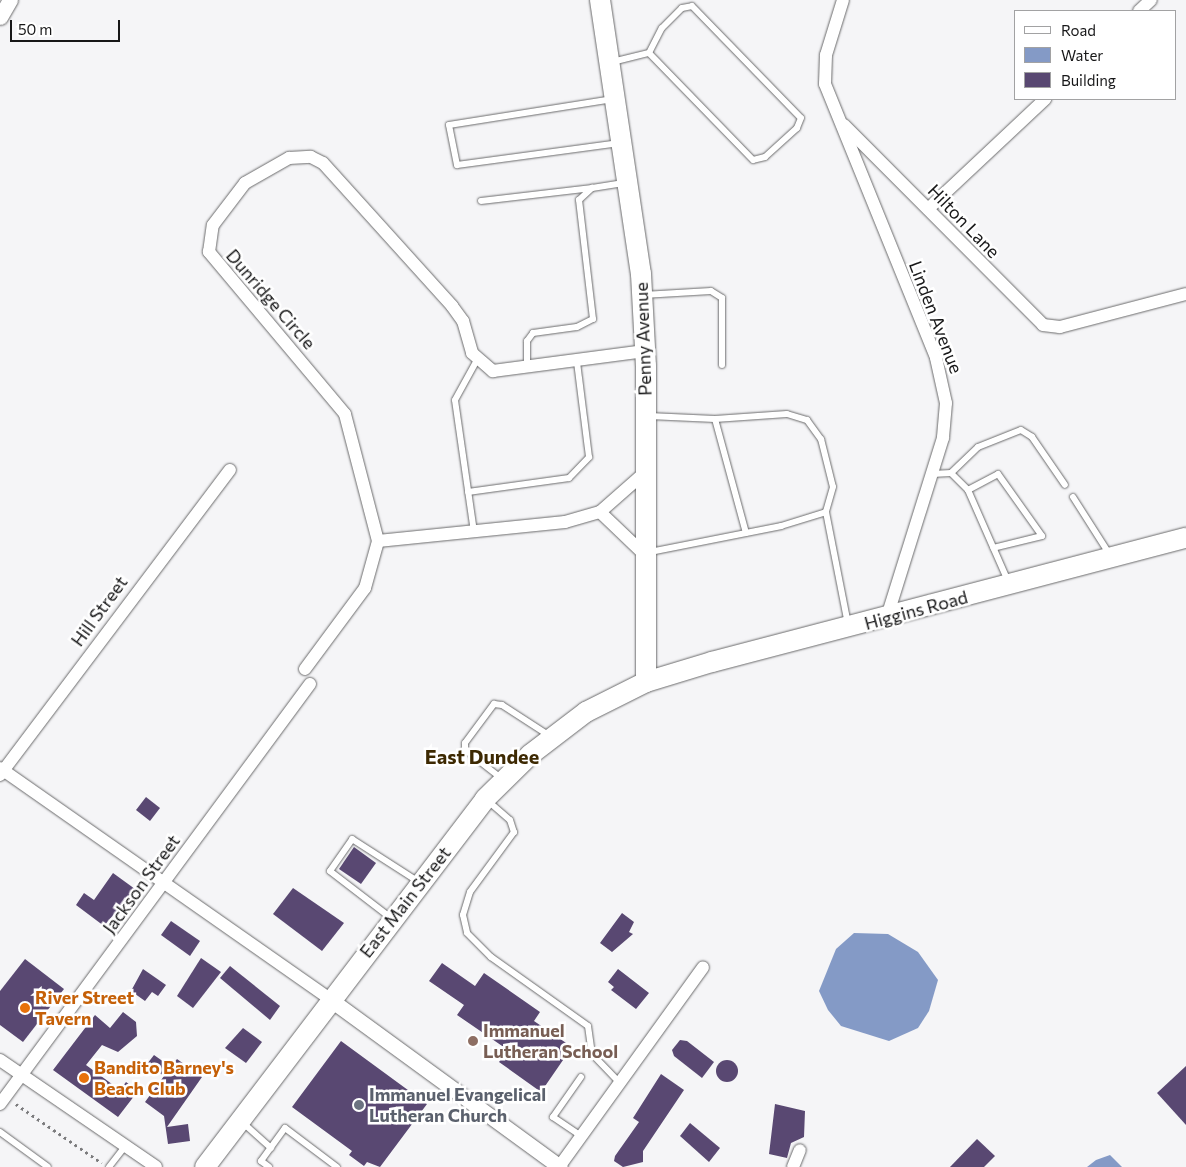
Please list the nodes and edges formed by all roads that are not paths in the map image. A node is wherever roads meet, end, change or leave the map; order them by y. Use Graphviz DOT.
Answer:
graph roads {
  1 [pos="10,0"];
  2 [pos="600,0"];
  3 [pos="843,0"];
  4 [pos="1151,0"];
  5 [pos="1140,10"];
  6 [pos="0,17"];
  7 [pos="650,53"];
  8 [pos="611,62"];
  9 [pos="616,98"];
  10 [pos="1044,100"];
  11 [pos="839,121"];
  12 [pos="624,142"];
  13 [pos="630,182"];
  14 [pos="592,188"];
  15 [pos="482,201"];
  16 [pos="928,208"];
  17 [pos="1186,294"];
  18 [pos="642,295"];
  19 [pos="645,351"];
  20 [pos="477,360"];
  21 [pos="577,362"];
  22 [pos="722,365"];
  23 [pos="527,370"];
  24 [pos="645,416"];
  25 [pos="715,419"];
  26 [pos="230,470"];
  27 [pos="951,473"];
  28 [pos="932,474"];
  29 [pos="642,475"];
  30 [pos="1064,485"];
  31 [pos="968,490"];
  32 [pos="468,492"];
  33 [pos="1073,497"];
  34 [pos="600,512"];
  35 [pos="826,512"];
  36 [pos="746,533"];
  37 [pos="474,534"];
  38 [pos="1186,538"];
  39 [pos="378,541"];
  40 [pos="994,548"];
  41 [pos="644,554"];
  42 [pos="1112,558"];
  43 [pos="1010,585"];
  44 [pos="887,617"];
  45 [pos="848,627"];
  46 [pos="305,669"];
  47 [pos="646,682"];
  48 [pos="310,684"];
  49 [pos="551,737"];
  50 [pos="1,771"];
  51 [pos="502,780"];
  52 [pos="485,799"];
  53 [pos="164,882"];
  54 [pos="420,882"];
  55 [pos="391,918"];
  56 [pos="703,968"];
  57 [pos="331,1000"];
  58 [pos="0,1060"];
  59 [pos="23,1075"];
  60 [pos="581,1077"];
  61 [pos="619,1082"];
  62 [pos="3,1100"];
  63 [pos="239,1120"];
  64 [pos="0,1132"];
  65 [pos="581,1136"];
  66 [pos="126,1145"];
  67 [pos="271,1148"];
  68 [pos="800,1150"];
  69 [pos="48,1167"];
  70 [pos="108,1167"];
  71 [pos="156,1167"];
  72 [pos="205,1167"];
  73 [pos="269,1167"];
  74 [pos="337,1167"];
  75 [pos="559,1167"];
  76 [pos="793,1167"];
  1 -- 6 [label="street"];
  2 -- 8 [label="main road, Penny Avenue"];
  3 -- 11 [label="street, Linden Avenue"];
  4 -- 5 [label="street"];
  7 -- 7 [label="lane"];
  7 -- 8 [label="lane"];
  8 -- 9 [label="main road, Penny Avenue"];
  9 -- 12 [label="main road, Penny Avenue"];
  9 -- 12 [label="lane"];
  10 -- 16 [label="street"];
  11 -- 16 [label="street, Hilton Lane"];
  11 -- 28 [label="street, Linden Avenue"];
  12 -- 13 [label="main road, Penny Avenue"];
  13 -- 14 [label="lane"];
  13 -- 18 [label="main road, Penny Avenue"];
  14 -- 15 [label="lane"];
  14 -- 23 [label="lane"];
  16 -- 17 [label="street, Hilton Lane"];
  18 -- 19 [label="main road, Penny Avenue"];
  18 -- 22 [label="lane"];
  19 -- 21 [label="street"];
  19 -- 24 [label="main road, Penny Avenue"];
  20 -- 23 [label="street"];
  20 -- 32 [label="lane"];
  20 -- 39 [label="street, Dunridge Circle"];
  21 -- 23 [label="street"];
  21 -- 32 [label="lane"];
  24 -- 25 [label="lane"];
  24 -- 29 [label="main road, Penny Avenue"];
  25 -- 35 [label="lane"];
  25 -- 36 [label="lane"];
  26 -- 50 [label="street, Hill Street"];
  27 -- 28 [label="lane"];
  27 -- 30 [label="lane"];
  27 -- 31 [label="lane"];
  28 -- 44 [label="street, Linden Avenue"];
  29 -- 34 [label="street"];
  29 -- 41 [label="main road, Penny Avenue"];
  31 -- 40 [label="lane"];
  31 -- 40 [label="lane"];
  32 -- 37 [label="lane"];
  33 -- 42 [label="lane"];
  34 -- 37 [label="street"];
  34 -- 41 [label="street"];
  35 -- 36 [label="lane"];
  35 -- 45 [label="lane"];
  36 -- 41 [label="lane"];
  37 -- 39 [label="street"];
  38 -- 42 [label="main road, Higgins Road"];
  39 -- 46 [label="street"];
  40 -- 43 [label="lane"];
  41 -- 47 [label="main road, Penny Avenue"];
  42 -- 43 [label="main road, Higgins Road"];
  43 -- 44 [label="main road, Higgins Road"];
  44 -- 45 [label="main road, Higgins Road"];
  45 -- 47 [label="main road, Higgins Road"];
  47 -- 49 [label="main road, East Main Street"];
  48 -- 53 [label="street, Jackson Street"];
  49 -- 51 [label="main road, East Main Street"];
  49 -- 51 [label="lane"];
  50 -- 53 [label="street"];
  51 -- 52 [label="main road, East Main Street"];
  52 -- 54 [label="main road, East Main Street"];
  52 -- 61 [label="lane"];
  53 -- 57 [label="street"];
  53 -- 59 [label="street, Jackson Street"];
  54 -- 55 [label="main road, East Main Street"];
  54 -- 55 [label="lane"];
  55 -- 57 [label="main road, East Main Street"];
  56 -- 61 [label="street"];
  57 -- 63 [label="main road, East Main Street"];
  57 -- 75 [label="street"];
  58 -- 59 [label="street"];
  59 -- 62 [label="street, Jackson Street"];
  59 -- 66 [label="street"];
  60 -- 65 [label="lane"];
  61 -- 65 [label="street"];
  63 -- 67 [label="lane"];
  63 -- 72 [label="main road, East Main Street"];
  64 -- 69 [label="lane"];
  65 -- 75 [label="street"];
  66 -- 70 [label="lane"];
  66 -- 71 [label="street"];
  67 -- 73 [label="lane"];
  67 -- 74 [label="lane"];
  68 -- 76 [label="street"];
}
